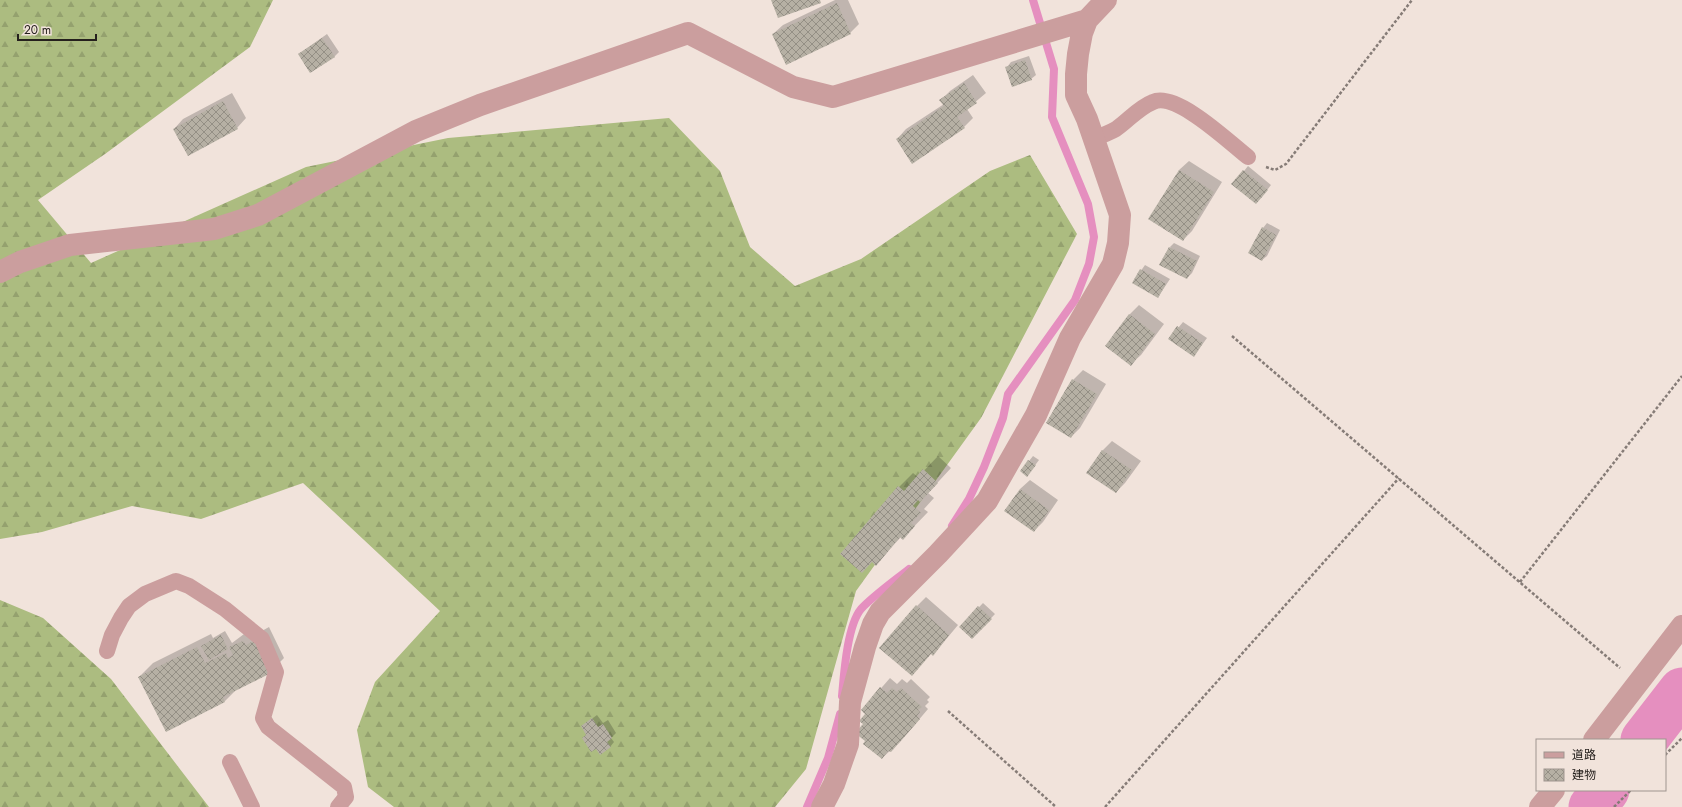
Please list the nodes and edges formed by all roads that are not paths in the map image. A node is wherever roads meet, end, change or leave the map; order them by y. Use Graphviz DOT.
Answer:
graph roads {
  1 [pos="1106,0"];
  2 [pos="1087,20"];
  3 [pos="1093,139"];
  4 [pos="1248,157"];
  5 [pos="0,272"];
  6 [pos="1682,626"];
  7 [pos="107,651"];
  8 [pos="1595,739"];
  9 [pos="230,762"];
  10 [pos="1553,791"];
  11 [pos="252,807"];
  12 [pos="338,807"];
  13 [pos="822,807"];
  14 [pos="1540,807"];
  1 -- 2 [label="street"];
  2 -- 3 [label="street"];
  2 -- 5 [label="street"];
  3 -- 4 [label="lane"];
  3 -- 13 [label="street"];
  6 -- 8 [label="street"];
  7 -- 12 [label="lane"];
  9 -- 11 [label="lane"];
  10 -- 14 [label="street"];
}
